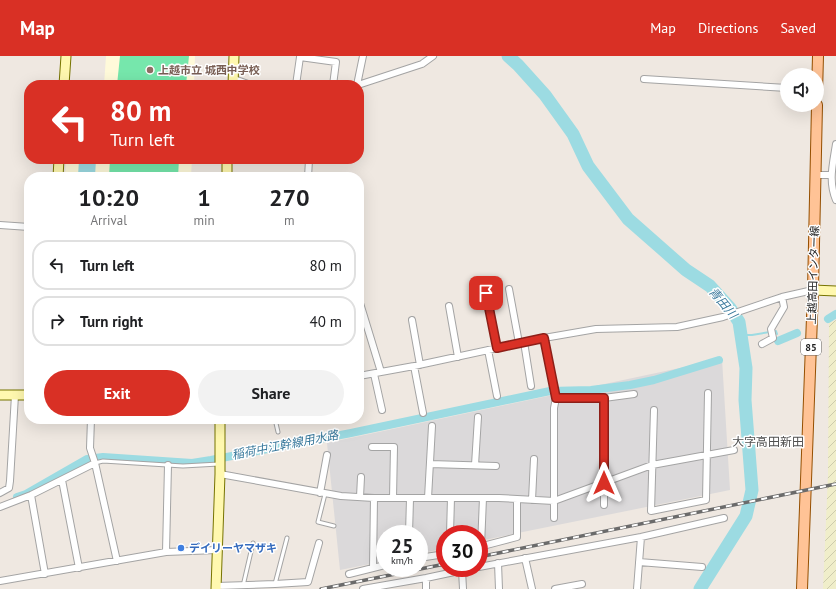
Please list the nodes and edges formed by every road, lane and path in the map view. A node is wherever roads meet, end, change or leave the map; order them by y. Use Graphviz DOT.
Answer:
graph roads {
  1 [pos="66,56"];
  2 [pos="234,56"];
  3 [pos="363,56"];
  4 [pos="433,56"];
  5 [pos="818,56"];
  6 [pos="299,57"];
  7 [pos="337,59"];
  8 [pos="818,68"];
  9 [pos="644,79"];
  10 [pos="64,80"];
  11 [pos="234,80"];
  12 [pos="297,80"];
  13 [pos="334,80"];
  14 [pos="359,80"];
  15 [pos="364,83"];
  16 [pos="780,88"];
  17 [pos="817,112"];
  18 [pos="836,144"];
  19 [pos="815,175"];
  20 [pos="832,175"];
  21 [pos="836,200"];
  22 [pos="0,225"];
  23 [pos="24,227"];
  24 [pos="509,289"];
  25 [pos="813,290"];
  26 [pos="836,291"];
  27 [pos="486,293"];
  28 [pos="782,297"];
  29 [pos="449,306"];
  30 [pos="364,316"];
  31 [pos="412,320"];
  32 [pos="544,338"];
  33 [pos="521,343"];
  34 [pos="762,344"];
  35 [pos="497,348"];
  36 [pos="488,350"];
  37 [pos="458,357"];
  38 [pos="417,365"];
  39 [pos="382,372"];
  40 [pos="374,374"];
  41 [pos="364,375"];
  42 [pos="531,386"];
  43 [pos="708,393"];
  44 [pos="634,394"];
  45 [pos="0,395"];
  46 [pos="15,395"];
  47 [pos="24,395"];
  48 [pos="497,396"];
  49 [pos="556,398"];
  50 [pos="604,398"];
  51 [pos="382,410"];
  52 [pos="654,410"];
  53 [pos="423,413"];
  54 [pos="478,417"];
  55 [pos="91,424"];
  56 [pos="220,424"];
  57 [pos="276,424"];
  58 [pos="432,426"];
  59 [pos="278,432"];
  60 [pos="372,447"];
  61 [pos="734,450"];
  62 [pos="327,455"];
  63 [pos="706,456"];
  64 [pos="534,459"];
  65 [pos="95,463"];
  66 [pos="220,464"];
  67 [pos="430,464"];
  68 [pos="475,465"];
  69 [pos="652,465"];
  70 [pos="168,466"];
  71 [pos="496,466"];
  72 [pos="220,474"];
  73 [pos="361,477"];
  74 [pos="62,480"];
  75 [pos="604,483"];
  76 [pos="0,493"];
  77 [pos="322,493"];
  78 [pos="31,494"];
  79 [pos="360,498"];
  80 [pos="374,498"];
  81 [pos="393,498"];
  82 [pos="428,498"];
  83 [pos="451,498"];
  84 [pos="483,498"];
  85 [pos="410,499"];
  86 [pos="517,499"];
  87 [pos="532,500"];
  88 [pos="554,500"];
  89 [pos="604,505"];
  90 [pos="0,507"];
  91 [pos="554,518"];
  92 [pos="724,518"];
  93 [pos="409,525"];
  94 [pos="450,525"];
  95 [pos="481,525"];
  96 [pos="334,526"];
  97 [pos="641,537"];
  98 [pos="287,538"];
  99 [pos="253,543"];
  100 [pos="319,543"];
  101 [pos="488,544"];
  102 [pos="217,550"];
  103 [pos="166,552"];
  104 [pos="525,558"];
  105 [pos="117,561"];
  106 [pos="639,562"];
  107 [pos="498,563"];
  108 [pos="488,565"];
  109 [pos="702,566"];
  110 [pos="376,567"];
  111 [pos="79,568"];
  112 [pos="373,568"];
  113 [pos="45,574"];
  114 [pos="349,574"];
  115 [pos="436,576"];
  116 [pos="462,577"];
  117 [pos="0,578"];
  118 [pos="426,578"];
  119 [pos="0,581"];
  120 [pos="274,584"];
  121 [pos="582,584"];
  122 [pos="243,586"];
  123 [pos="390,586"];
  124 [pos="216,588"];
  125 [pos="363,589"];
  126 [pos="426,589"];
  127 [pos="463,589"];
  128 [pos="499,589"];
  129 [pos="532,589"];
  130 [pos="555,589"];
  131 [pos="637,589"];
  132 [pos="802,589"];
  1 -- 10 [label="street"];
  2 -- 11 [label="street"];
  3 -- 14 [label="street"];
  4 -- 15 [label="street"];
  5 -- 8 [label="main road"];
  6 -- 7 [label="street"];
  6 -- 12 [label="street"];
  7 -- 13 [label="street"];
  9 -- 16 [label="street"];
  17 -- 19 [label="main road, 上越高田インター線 / 85"];
  18 -- 20 [label="street"];
  19 -- 20 [label="street"];
  19 -- 25 [label="main road, 上越高田インター線 / 85"];
  20 -- 21 [label="street"];
  22 -- 23 [label="street"];
  24 -- 33 [label="street"];
  25 -- 26 [label="street"];
  25 -- 28 [label="street"];
  25 -- 132 [label="main road, 上越高田インター線 / 85"];
  27 -- 35 [label="street"];
  28 -- 32 [label="street"];
  28 -- 34 [label="street"];
  29 -- 37 [label="street"];
  30 -- 39 [label="street"];
  31 -- 38 [label="street"];
  32 -- 33 [label="street"];
  32 -- 49 [label="street"];
  33 -- 35 [label="street"];
  33 -- 42 [label="street"];
  35 -- 36 [label="street"];
  36 -- 37 [label="street"];
  36 -- 48 [label="street"];
  37 -- 38 [label="street"];
  38 -- 39 [label="street"];
  38 -- 53 [label="street"];
  39 -- 40 [label="street"];
  40 -- 41 [label="street"];
  40 -- 51 [label="street"];
  43 -- 63 [label="street"];
  44 -- 50 [label="street"];
  45 -- 46 [label="street"];
  46 -- 47 [label="street"];
  46 -- 76 [label="street"];
  49 -- 50 [label="street"];
  49 -- 88 [label="street"];
  50 -- 75 [label="street"];
  52 -- 69 [label="street"];
  54 -- 68 [label="street"];
  55 -- 65 [label="street"];
  56 -- 66 [label="street"];
  57 -- 59 [label="lane"];
  58 -- 67 [label="street"];
  60 -- 81 [label="street"];
  61 -- 63 [label="street"];
  62 -- 77 [label="street"];
  63 -- 69 [label="street"];
  63 -- 69 [label="street"];
  64 -- 87 [label="street"];
  65 -- 70 [label="lane"];
  65 -- 74 [label="street"];
  65 -- 105 [label="street"];
  66 -- 70 [label="lane"];
  66 -- 72 [label="street"];
  67 -- 68 [label="street"];
  67 -- 82 [label="street"];
  68 -- 71 [label="street"];
  69 -- 75 [label="street"];
  70 -- 103 [label="street"];
  72 -- 77 [label="street"];
  72 -- 102 [label="street"];
  73 -- 79 [label="street"];
  74 -- 78 [label="street"];
  74 -- 111 [label="street"];
  75 -- 88 [label="street"];
  75 -- 89 [label="street"];
  77 -- 79 [label="street"];
  77 -- 96 [label="lane"];
  78 -- 90 [label="street"];
  78 -- 113 [label="street"];
  79 -- 80 [label="street"];
  80 -- 81 [label="street"];
  80 -- 112 [label="street"];
  81 -- 85 [label="street"];
  82 -- 83 [label="street"];
  82 -- 85 [label="street"];
  83 -- 84 [label="street"];
  83 -- 94 [label="street"];
  84 -- 86 [label="street"];
  84 -- 95 [label="street"];
  85 -- 93 [label="street"];
  86 -- 87 [label="street"];
  86 -- 101 [label="street"];
  87 -- 88 [label="street"];
  88 -- 91 [label="street"];
  92 -- 97 [label="street"];
  97 -- 104 [label="street"];
  97 -- 106 [label="street"];
  98 -- 120 [label="lane"];
  99 -- 122 [label="lane"];
  100 -- 120 [label="street"];
  102 -- 103 [label="street"];
  102 -- 124 [label="street"];
  103 -- 105 [label="street"];
  104 -- 107 [label="street"];
  104 -- 129 [label="street"];
  105 -- 111 [label="street"];
  106 -- 109 [label="street"];
  106 -- 131 [label="street"];
  107 -- 108 [label="street"];
  107 -- 128 [label="street"];
  110 -- 112 [label="street"];
  111 -- 113 [label="street"];
  112 -- 114 [label="street"];
  113 -- 119 [label="street"];
  115 -- 118 [label="street"];
  116 -- 127 [label="street"];
  117 -- 119 [label="street"];
  118 -- 123 [label="street"];
  118 -- 126 [label="street"];
  120 -- 122 [label="street"];
  121 -- 130 [label="street"];
  122 -- 124 [label="street"];
  123 -- 125 [label="street"];
}
